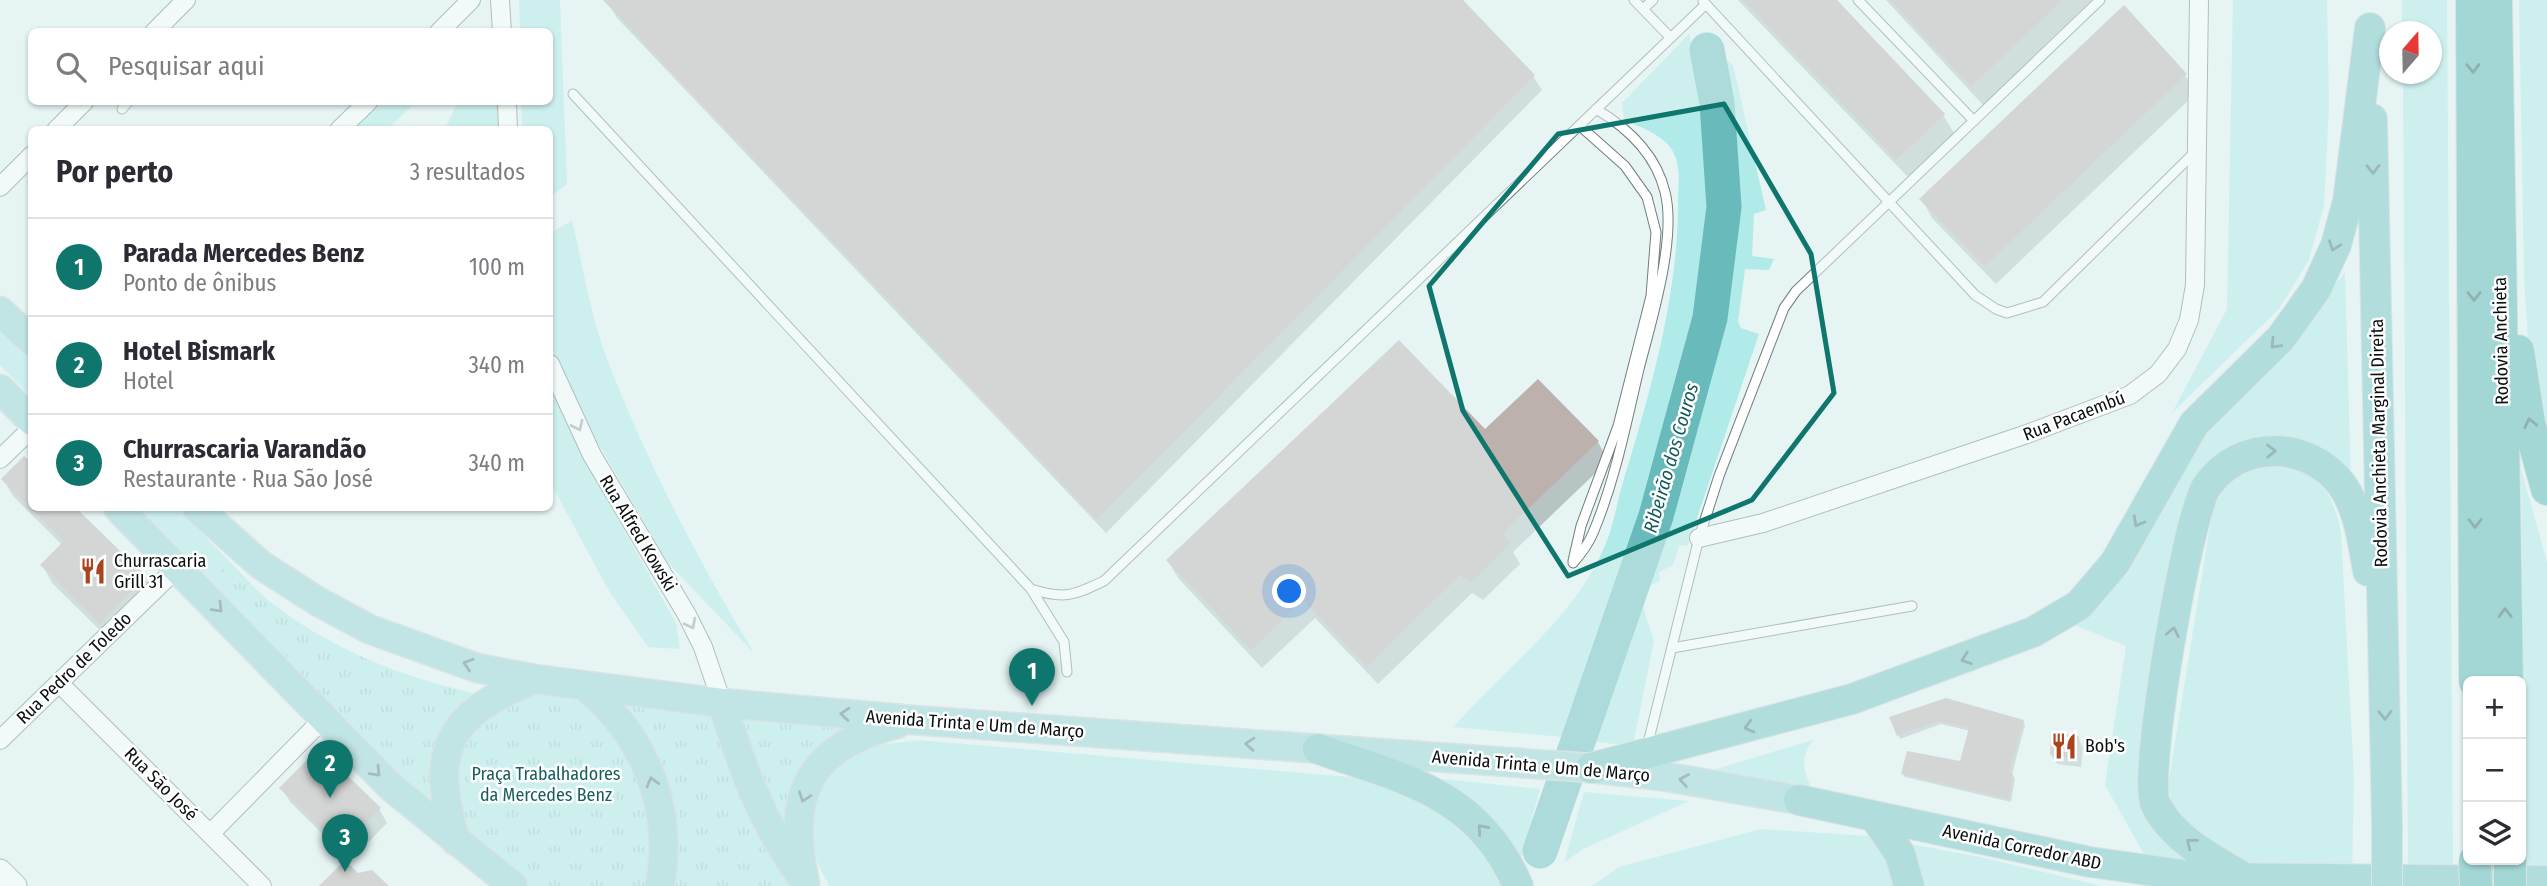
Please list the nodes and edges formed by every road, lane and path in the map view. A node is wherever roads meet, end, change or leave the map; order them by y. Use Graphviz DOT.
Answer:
graph roads {
  1 [pos="186,0"];
  2 [pos="471,0"];
  3 [pos="500,0"];
  4 [pos="1634,0"];
  5 [pos="1653,0"];
  6 [pos="1858,0"];
  7 [pos="2100,0"];
  8 [pos="2199,0"];
  9 [pos="2472,0"];
  10 [pos="2496,0"];
  11 [pos="1704,2"];
  12 [pos="1643,9"];
  13 [pos="2370,14"];
  14 [pos="158,28"];
  15 [pos="443,28"];
  16 [pos="502,28"];
  17 [pos="1671,38"];
  18 [pos="573,94"];
  19 [pos="81,105"];
  20 [pos="365,105"];
  21 [pos="507,105"];
  22 [pos="1596,109"];
  23 [pos="1974,121"];
  24 [pos="60,126"];
  25 [pos="343,126"];
  26 [pos="509,126"];
  27 [pos="1580,126"];
  28 [pos="2497,126"];
  29 [pos="2197,150"];
  30 [pos="28,159"];
  31 [pos="0,187"];
  32 [pos="1890,201"];
  33 [pos="0,311"];
  34 [pos="28,337"];
  35 [pos="553,370"];
  36 [pos="0,389"];
  37 [pos="28,417"];
  38 [pos="28,432"];
  39 [pos="0,458"];
  40 [pos="2547,489"];
  41 [pos="121,511"];
  42 [pos="200,511"];
  43 [pos="1699,538"];
  44 [pos="178,567"];
  45 [pos="1031,589"];
  46 [pos="1912,606"];
  47 [pos="1672,648"];
  48 [pos="2385,670"];
  49 [pos="1067,672"];
  50 [pos="2475,676"];
  51 [pos="2507,676"];
  52 [pos="535,679"];
  53 [pos="59,683"];
  54 [pos="583,685"];
  55 [pos="722,703"];
  56 [pos="324,718"];
  57 [pos="913,720"];
  58 [pos="0,740"];
  59 [pos="1318,749"];
  60 [pos="1645,755"];
  61 [pos="1585,768"];
  62 [pos="1799,800"];
  63 [pos="1874,816"];
  64 [pos="210,834"];
  65 [pos="456,841"];
  66 [pos="2475,865"];
  67 [pos="2510,865"];
  68 [pos="0,871"];
  69 [pos="2248,880"];
  70 [pos="2547,881"];
  71 [pos="505,882"];
  72 [pos="806,885"];
  73 [pos="15,886"];
  74 [pos="262,886"];
  75 [pos="660,886"];
  76 [pos="1518,886"];
  77 [pos="1909,886"];
  78 [pos="2387,886"];
  79 [pos="2476,886"];
  80 [pos="2510,886"];
  1 -- 14 [label="street"];
  2 -- 15 [label="street"];
  3 -- 16 [label="street"];
  4 -- 12 [label="lane"];
  5 -- 12 [label="lane"];
  6 -- 23 [label="lane"];
  7 -- 23 [label="lane"];
  8 -- 29 [label="street, Rua Pacaembú"];
  9 -- 50 [label="highway, Rodovia Anchieta, one-way"];
  10 -- 28 [label="highway, Rodovia Anchieta"];
  11 -- 17 [label="lane"];
  11 -- 32 [label="lane"];
  12 -- 17 [label="lane"];
  13 -- 48 [label="highway, Rodovia Anchieta Marginal Direita, one-way"];
  13 -- 60 [label="highway, one-way"];
  17 -- 22 [label="lane"];
  18 -- 45 [label="lane"];
  19 -- 24 [label="street"];
  20 -- 25 [label="street"];
  21 -- 26 [label="street"];
  22 -- 27 [label="lane"];
  22 -- 27 [label="lane"];
  23 -- 32 [label="lane"];
  27 -- 45 [label="lane"];
  40 -- 28 [label="highway, one-way"];
  51 -- 28 [label="highway, Rodovia Anchieta, one-way"];
  29 -- 32 [label="lane"];
  29 -- 43 [label="street, Rua Pacaembú"];
  30 -- 31 [label="street"];
  32 -- 43 [label="lane"];
  33 -- 34 [label="main road"];
  35 -- 55 [label="street, Rua Alfred Kowski, one-way"];
  36 -- 37 [label="main road"];
  38 -- 39 [label="street"];
  41 -- 44 [label="main road"];
  52 -- 42 [label="main road, Avenida Trinta e Um de Março, one-way"];
  43 -- 47 [label="lane"];
  44 -- 53 [label="street, Rua Pedro de Toledo"];
  44 -- 56 [label="main road, one-way"];
  45 -- 49 [label="lane"];
  46 -- 47 [label="lane"];
  47 -- 60 [label="lane"];
  69 -- 48 [label="highway, one-way"];
  48 -- 78 [label="highway, Rodovia Anchieta Marginal Direita, one-way, bridge"];
  52 -- 54 [label="main road, Avenida Trinta e Um de Março"];
  52 -- 65 [label="main road"];
  53 -- 58 [label="street, Rua Pedro de Toledo"];
  53 -- 64 [label="street, Rua São José"];
  54 -- 55 [label="main road, Avenida Trinta e Um de Março"];
  75 -- 54 [label="main road, one-way"];
  57 -- 55 [label="main road, Avenida Trinta e Um de Março, one-way"];
  55 -- 72 [label="main road"];
  56 -- 64 [label="street"];
  56 -- 65 [label="main road, one-way"];
  59 -- 57 [label="main road, Avenida Trinta e Um de Março, one-way"];
  57 -- 72 [label="main road, one-way"];
  59 -- 61 [label="main road, Avenida Trinta e Um de Março"];
  76 -- 59 [label="highway, one-way"];
  60 -- 61 [label="highway"];
  62 -- 61 [label="main road, Avenida Trinta e Um de Março, one-way"];
  62 -- 63 [label="highway, Avenida Corredor ABD"];
  63 -- 69 [label="highway, Avenida Corredor ABD"];
  63 -- 77 [label="highway"];
  64 -- 74 [label="street, Rua São José"];
  65 -- 71 [label="main road"];
  66 -- 79 [label="highway, bridge"];
  67 -- 80 [label="highway, bridge"];
  68 -- 73 [label="street"];
  69 -- 70 [label="highway, Avenida Corredor ABD"];
}
